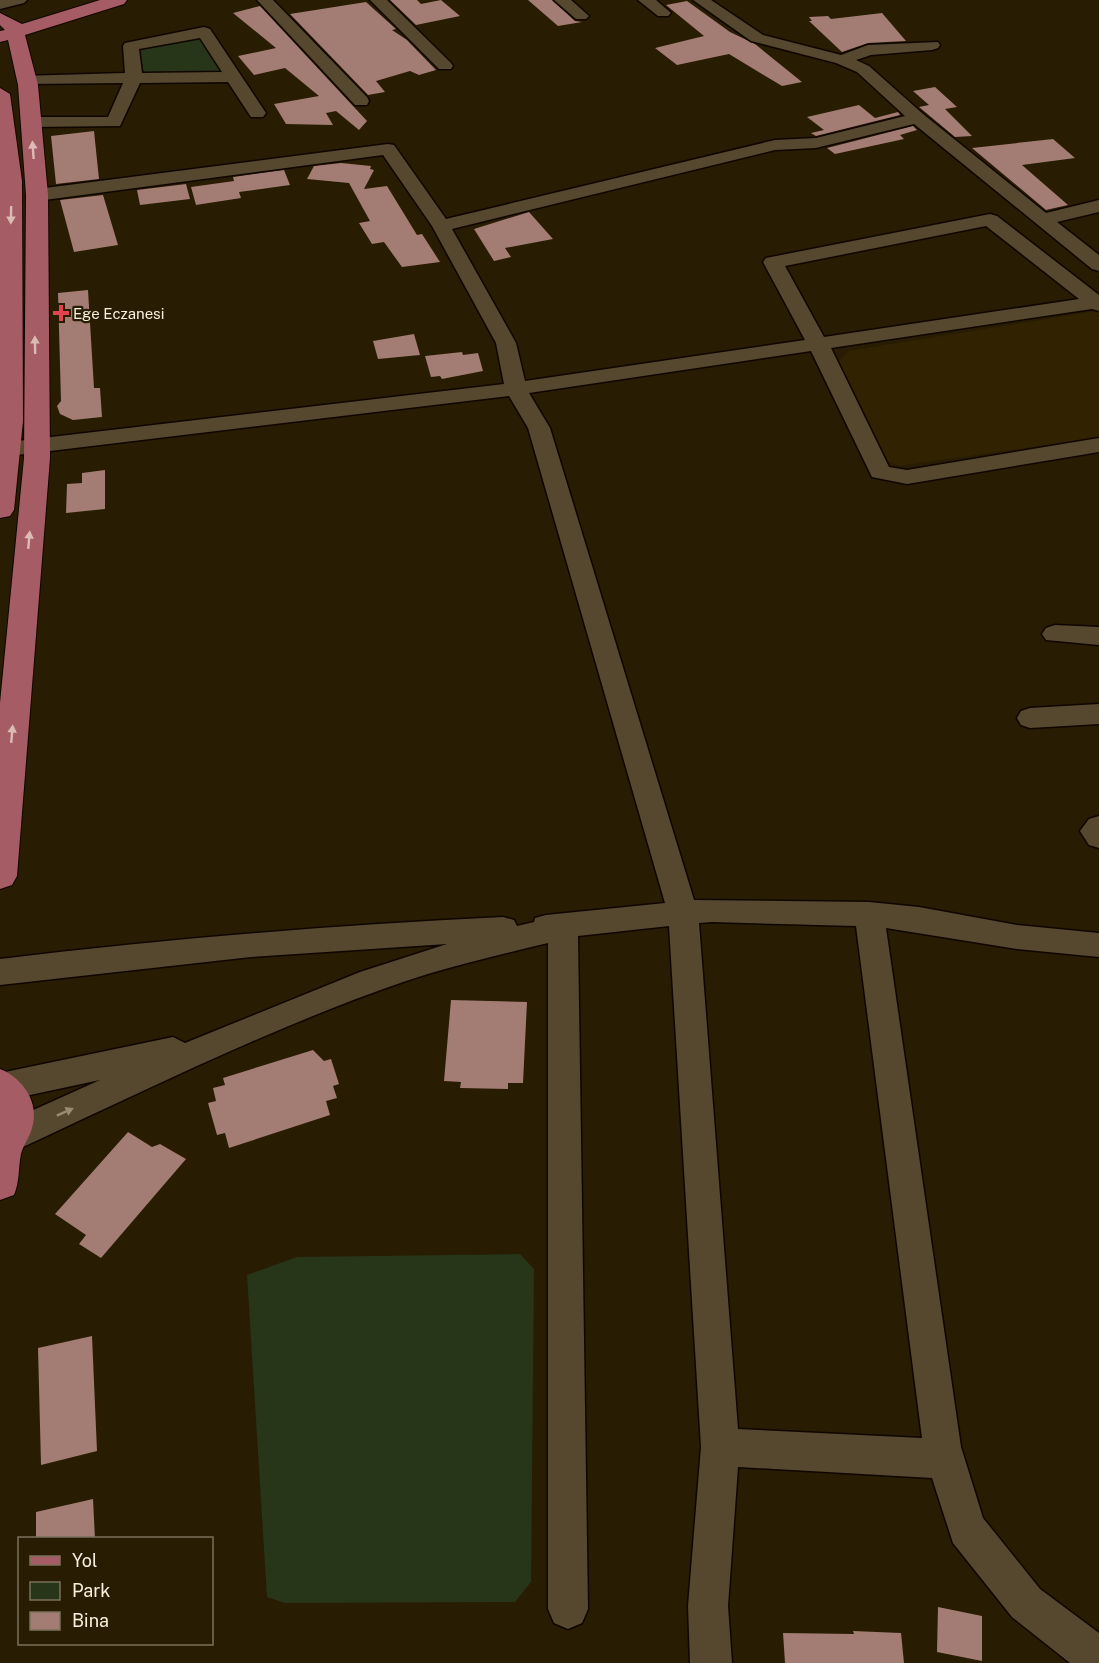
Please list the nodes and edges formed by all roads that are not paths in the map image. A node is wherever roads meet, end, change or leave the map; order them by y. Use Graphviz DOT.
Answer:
graph roads {
  1 [pos="19,0"];
  2 [pos="85,0"];
  3 [pos="118,0"];
  4 [pos="264,0"];
  5 [pos="378,0"];
  6 [pos="562,0"];
  7 [pos="646,0"];
  8 [pos="701,0"];
  9 [pos="0,4"];
  10 [pos="663,13"];
  11 [pos="581,16"];
  12 [pos="3,26"];
  13 [pos="932,45"];
  14 [pos="842,60"];
  15 [pos="445,66"];
  16 [pos="233,77"];
  17 [pos="134,78"];
  18 [pos="27,79"];
  19 [pos="1,99"];
  20 [pos="361,100"];
  21 [pos="257,113"];
  22 [pos="917,118"];
  23 [pos="31,122"];
  24 [pos="6,182"];
  25 [pos="37,195"];
  26 [pos="1099,206"];
  27 [pos="1044,219"];
  28 [pos="441,226"];
  29 [pos="1099,265"];
  30 [pos="5,266"];
  31 [pos="1097,304"];
  32 [pos="818,344"];
  33 [pos="516,389"];
  34 [pos="36,445"];
  35 [pos="1099,445"];
  36 [pos="3,450"];
  37 [pos="0,510"];
  38 [pos="1055,634"];
  39 [pos="1099,636"];
  40 [pos="1099,714"];
  41 [pos="1030,718"];
  42 [pos="1099,827"];
  43 [pos="1099,837"];
  44 [pos="0,876"];
  45 [pos="683,912"];
  46 [pos="869,914"];
  47 [pos="563,927"];
  48 [pos="1099,945"];
  49 [pos="0,972"];
  50 [pos="222,1042"];
  51 [pos="1,1087"];
  52 [pos="3,1154"];
  53 [pos="720,1447"];
  54 [pos="946,1459"];
  55 [pos="568,1609"];
  56 [pos="1099,1659"];
  57 [pos="711,1663"];
  1 -- 9 [label="street"];
  2 -- 12 [label="main road"];
  3 -- 12 [label="main road"];
  4 -- 20 [label="street"];
  5 -- 15 [label="street"];
  6 -- 11 [label="street"];
  7 -- 10 [label="street"];
  8 -- 14 [label="street"];
  12 -- 18 [label="main road"];
  13 -- 14 [label="street"];
  14 -- 22 [label="street"];
  16 -- 17 [label="street"];
  16 -- 17 [label="street"];
  16 -- 21 [label="street"];
  17 -- 18 [label="street"];
  17 -- 23 [label="street"];
  18 -- 23 [label="main road"];
  19 -- 24 [label="main road"];
  22 -- 27 [label="street"];
  22 -- 28 [label="street"];
  25 -- 23 [label="main road, one-way"];
  24 -- 30 [label="main road, one-way"];
  25 -- 28 [label="street"];
  34 -- 25 [label="main road, one-way"];
  26 -- 27 [label="street"];
  27 -- 29 [label="street"];
  28 -- 33 [label="street"];
  30 -- 36 [label="main road"];
  31 -- 32 [label="street"];
  31 -- 32 [label="street"];
  32 -- 33 [label="street"];
  32 -- 35 [label="street"];
  33 -- 34 [label="street"];
  33 -- 45 [label="street"];
  34 -- 36 [label="street"];
  44 -- 34 [label="main road, one-way"];
  36 -- 37 [label="main road"];
  38 -- 39 [label="street"];
  40 -- 41 [label="street"];
  42 -- 43 [label="street"];
  45 -- 46 [label="street"];
  45 -- 47 [label="street"];
  45 -- 53 [label="street"];
  46 -- 48 [label="street"];
  46 -- 54 [label="street"];
  47 -- 49 [label="street"];
  47 -- 50 [label="street"];
  47 -- 55 [label="street"];
  50 -- 51 [label="street"];
  52 -- 50 [label="street, one-way"];
  51 -- 52 [label="main road"];
  53 -- 54 [label="street"];
  53 -- 57 [label="street"];
  54 -- 56 [label="street"];
}
